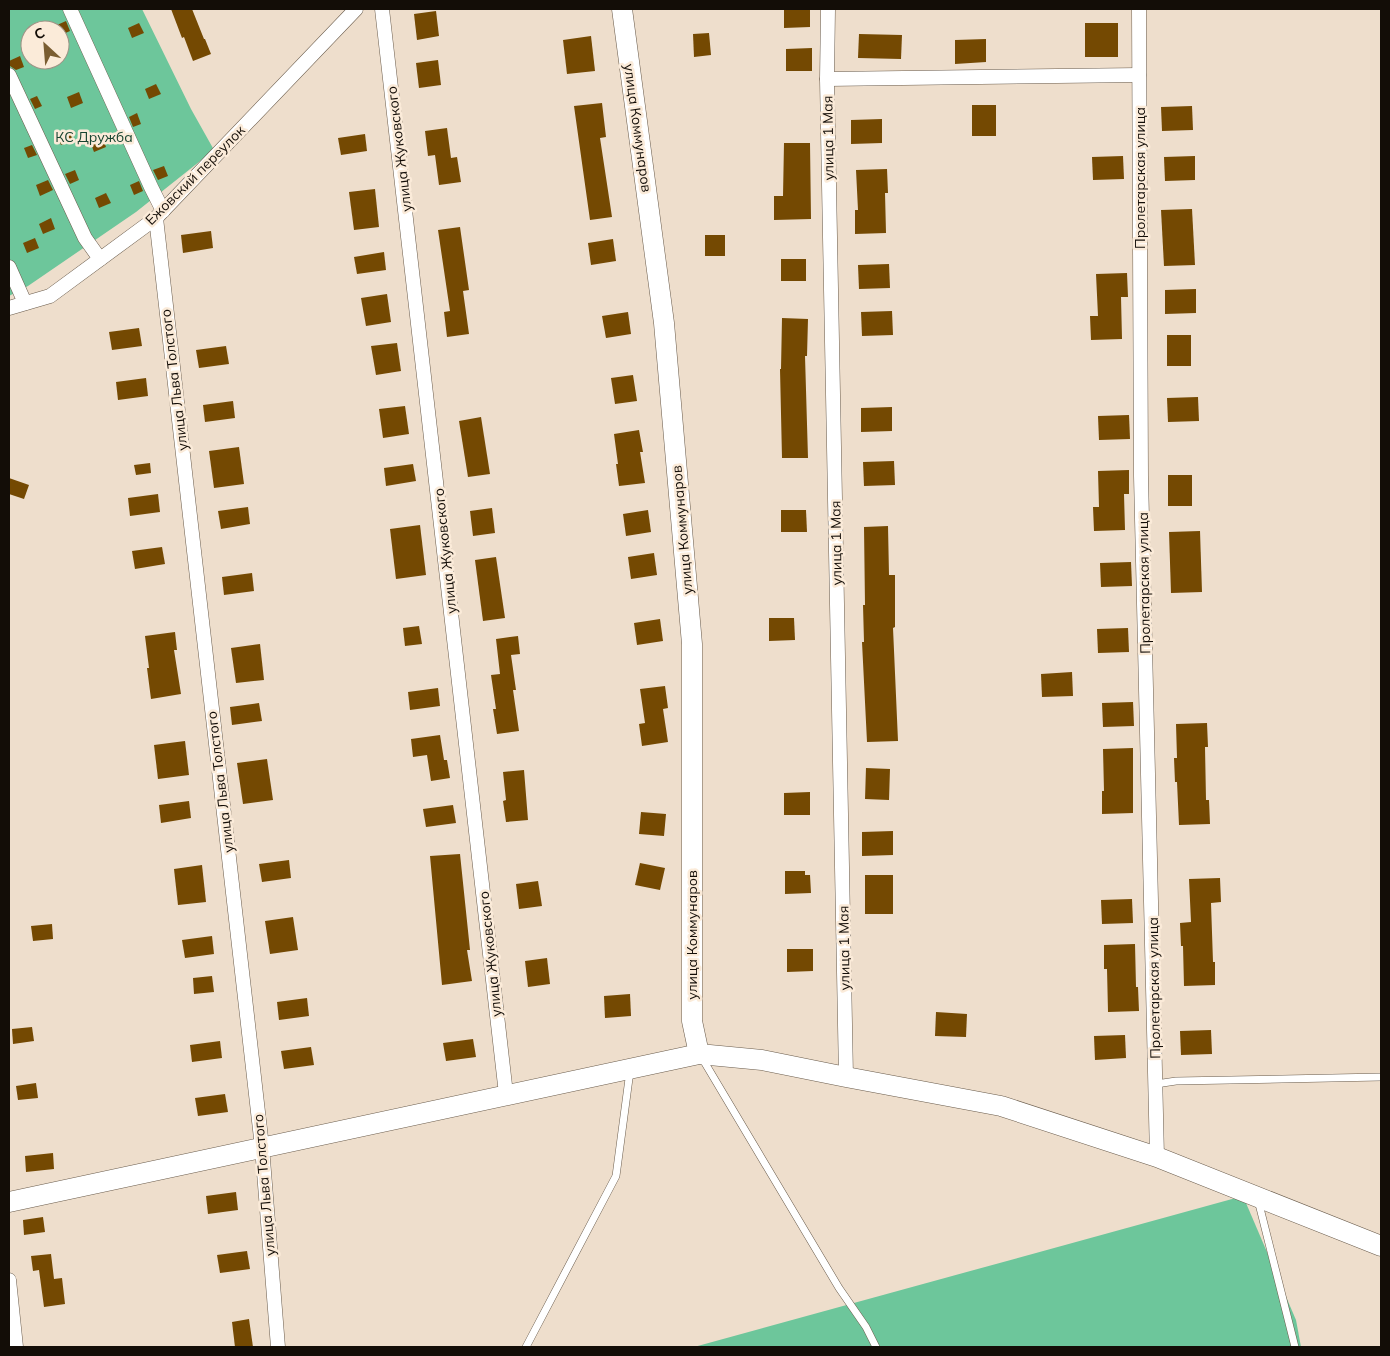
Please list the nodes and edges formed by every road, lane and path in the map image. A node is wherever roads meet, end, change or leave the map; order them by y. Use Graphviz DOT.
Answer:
graph roads {
  1 [pos="70,9"];
  2 [pos="356,9"];
  3 [pos="382,9"];
  4 [pos="622,9"];
  5 [pos="828,9"];
  6 [pos="1139,9"];
  7 [pos="9,75"];
  8 [pos="1139,76"];
  9 [pos="827,79"];
  10 [pos="160,214"];
  11 [pos="100,259"];
  12 [pos="9,267"];
  13 [pos="25,303"];
  14 [pos="9,308"];
  15 [pos="699,1054"];
  16 [pos="630,1068"];
  17 [pos="1381,1077"];
  18 [pos="846,1078"];
  19 [pos="1156,1084"];
  20 [pos="506,1094"];
  21 [pos="262,1147"];
  22 [pos="1157,1157"];
  23 [pos="1257,1197"];
  24 [pos="9,1202"];
  25 [pos="1381,1246"];
  26 [pos="9,1280"];
  27 [pos="16,1347"];
  28 [pos="278,1347"];
  29 [pos="526,1347"];
  30 [pos="876,1347"];
  31 [pos="1295,1347"];
  1 -- 10 [label="street"];
  2 -- 10 [label="street, Ежовский переулок"];
  3 -- 20 [label="street, улица Жуковского"];
  4 -- 15 [label="main road, улица Коммунаров"];
  5 -- 9 [label="street, улица 1 Мая"];
  6 -- 8 [label="street, Пролетарская улица"];
  7 -- 11 [label="street"];
  8 -- 9 [label="street"];
  8 -- 19 [label="street, Пролетарская улица"];
  9 -- 18 [label="street, улица 1 Мая"];
  10 -- 11 [label="street, Ежовский переулок"];
  10 -- 21 [label="street, улица Льва Толстого"];
  11 -- 13 [label="street, Ежовский переулок"];
  12 -- 13 [label="street"];
  13 -- 14 [label="street, Ежовский переулок"];
  15 -- 16 [label="main road"];
  15 -- 18 [label="main road"];
  15 -- 30 [label="lane"];
  16 -- 20 [label="main road"];
  16 -- 29 [label="lane"];
  17 -- 19 [label="lane"];
  18 -- 22 [label="main road"];
  19 -- 22 [label="street, Пролетарская улица"];
  20 -- 21 [label="main road"];
  21 -- 24 [label="main road"];
  21 -- 28 [label="street, улица Льва Толстого"];
  22 -- 23 [label="main road"];
  23 -- 25 [label="main road"];
  23 -- 31 [label="lane"];
  26 -- 27 [label="street"];
}
